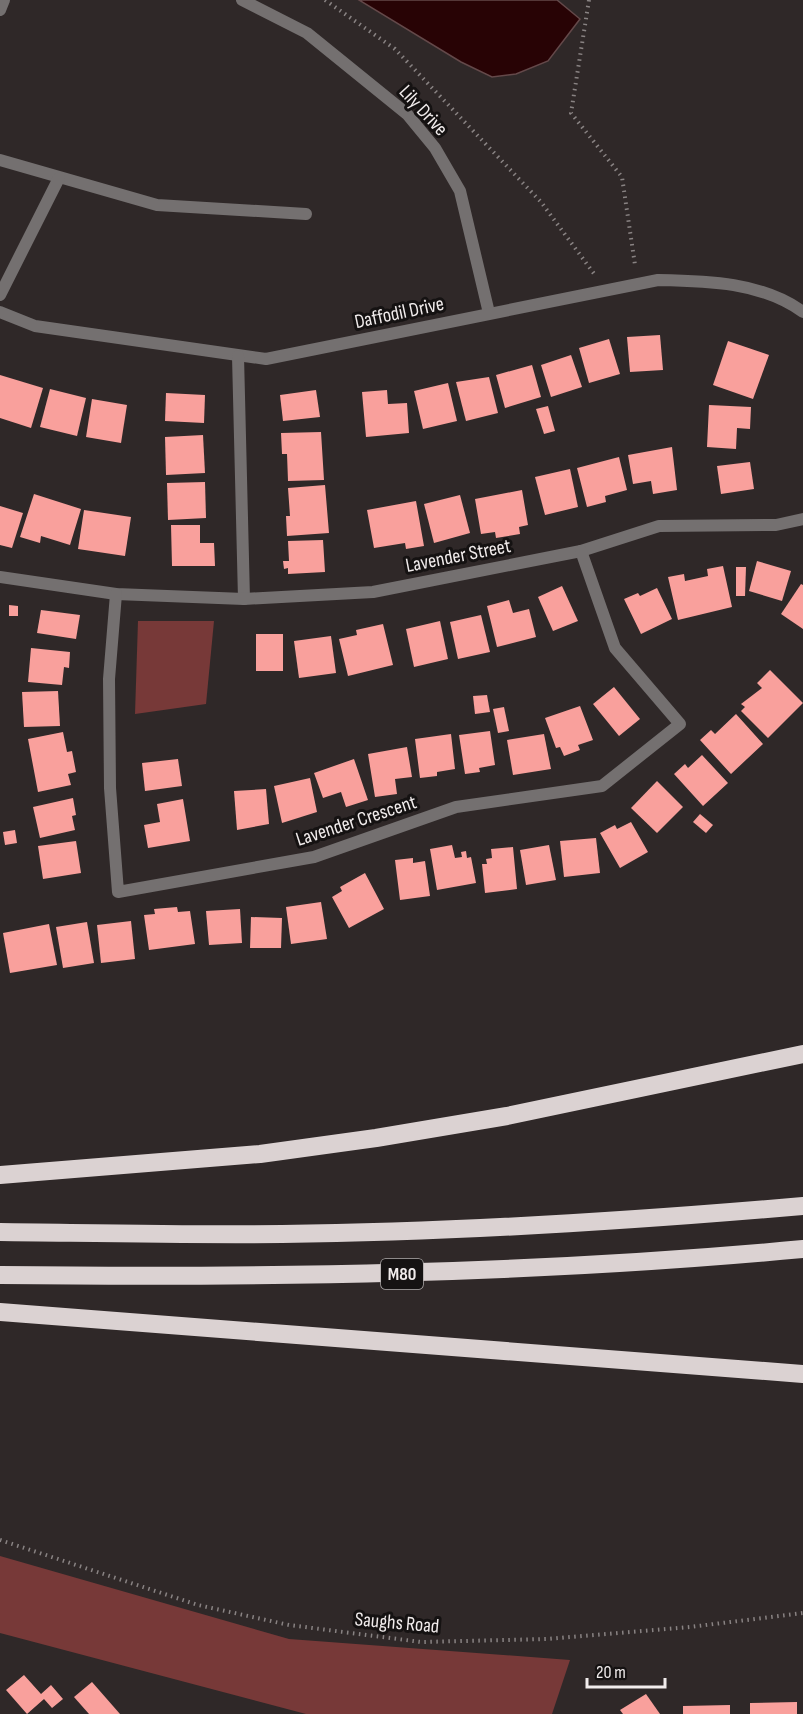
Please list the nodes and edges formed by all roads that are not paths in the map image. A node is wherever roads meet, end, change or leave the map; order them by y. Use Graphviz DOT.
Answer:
graph roads {
  1 [pos="4,0"];
  2 [pos="242,0"];
  3 [pos="0,10"];
  4 [pos="0,160"];
  5 [pos="59,178"];
  6 [pos="306,214"];
  7 [pos="0,295"];
  8 [pos="0,312"];
  9 [pos="803,312"];
  10 [pos="489,313"];
  11 [pos="238,356"];
  12 [pos="803,519"];
  13 [pos="581,551"];
  14 [pos="0,577"];
  15 [pos="116,594"];
  16 [pos="244,598"];
  17 [pos="803,1054"];
  18 [pos="0,1175"];
  19 [pos="803,1206"];
  20 [pos="0,1232"];
  21 [pos="803,1249"];
  22 [pos="0,1275"];
  23 [pos="0,1312"];
  24 [pos="803,1374"];
  1 -- 3 [label="street"];
  2 -- 10 [label="street, Lily Drive"];
  4 -- 5 [label="street"];
  5 -- 6 [label="street"];
  5 -- 7 [label="street"];
  8 -- 11 [label="street, Daffodil Drive"];
  9 -- 10 [label="street, Daffodil Drive"];
  10 -- 11 [label="street, Daffodil Drive"];
  11 -- 16 [label="street"];
  12 -- 13 [label="street, Lavender Street"];
  13 -- 15 [label="street, Lavender Crescent"];
  13 -- 16 [label="street, Lavender Street"];
  14 -- 15 [label="street, Lavender Street"];
  15 -- 16 [label="street, Lavender Street"];
  17 -- 18 [label="highway"];
  19 -- 20 [label="highway, M80"];
  21 -- 22 [label="highway, M80"];
  23 -- 24 [label="highway"];
}
